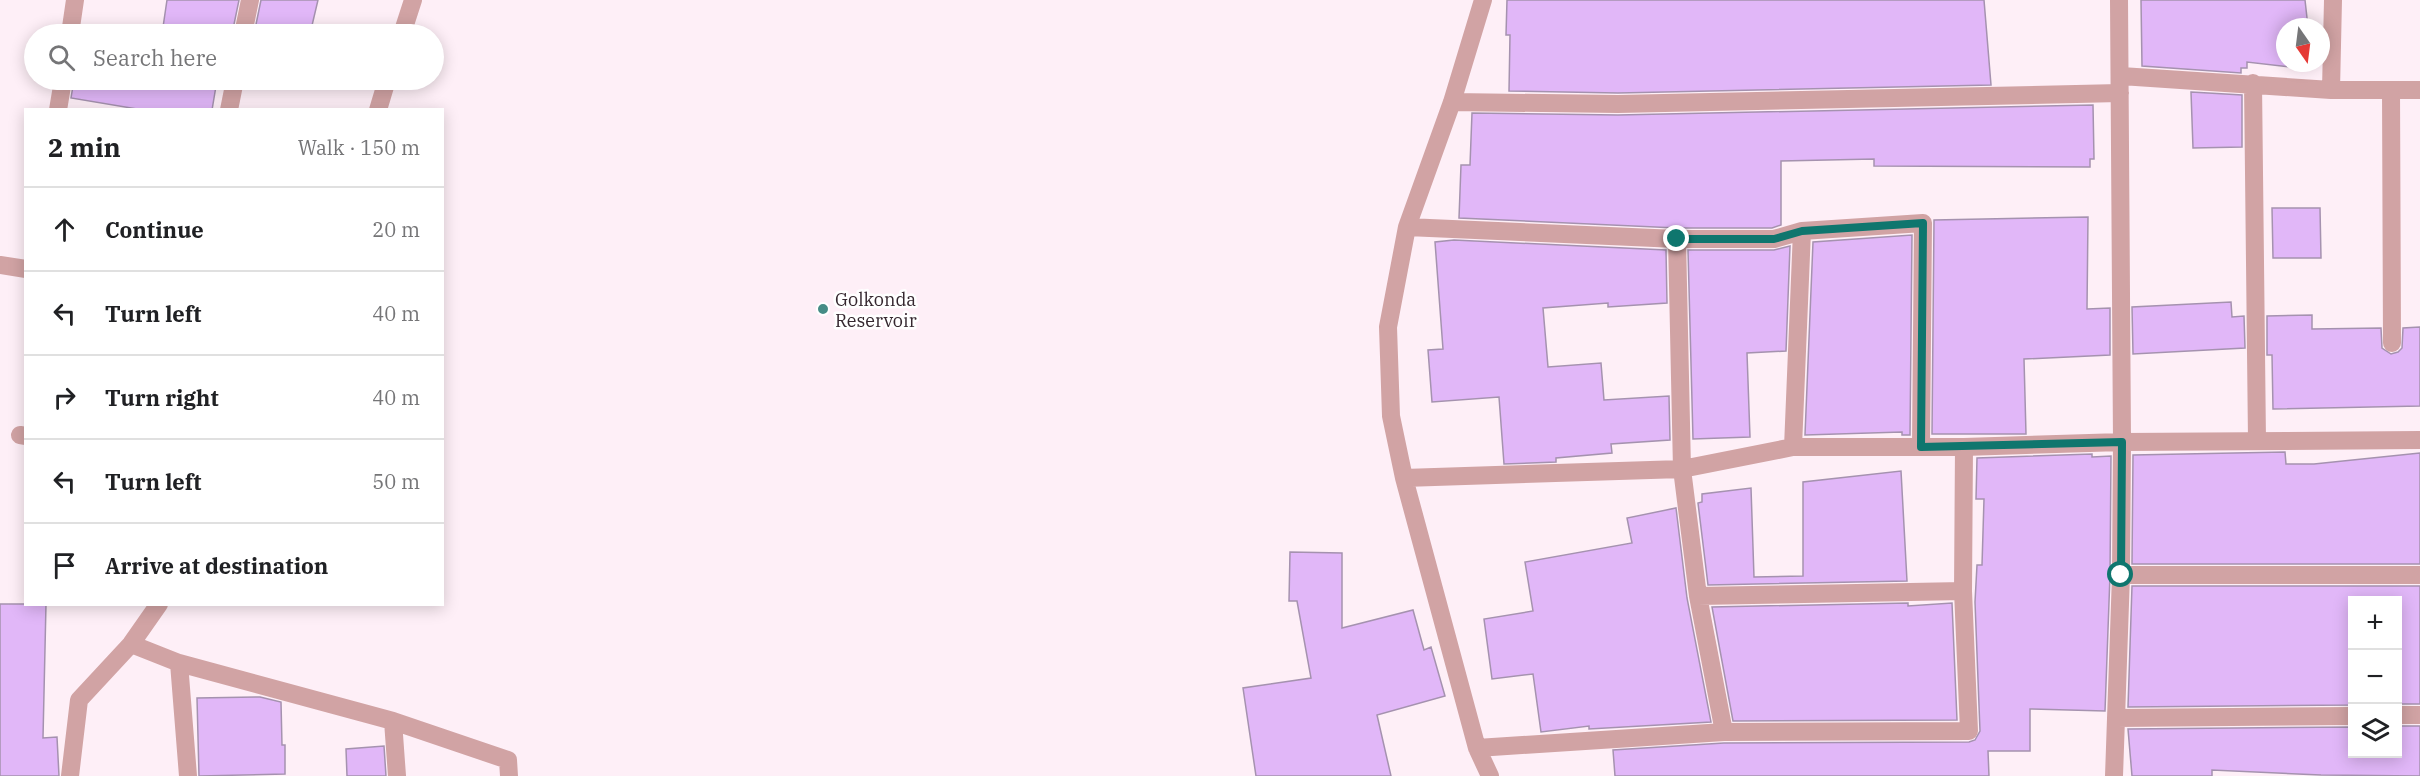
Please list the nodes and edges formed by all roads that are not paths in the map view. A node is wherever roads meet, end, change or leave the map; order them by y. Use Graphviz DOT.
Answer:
graph roads {
  1 [pos="75,0"];
  2 [pos="250,0"];
  3 [pos="413,0"];
  4 [pos="1483,0"];
  5 [pos="2119,0"];
  6 [pos="2333,0"];
  7 [pos="71,24"];
  8 [pos="245,24"];
  9 [pos="405,24"];
  10 [pos="2253,83"];
  11 [pos="2120,85"];
  12 [pos="61,90"];
  13 [pos="233,90"];
  14 [pos="384,90"];
  15 [pos="2331,90"];
  16 [pos="2391,90"];
  17 [pos="2420,90"];
  18 [pos="1452,102"];
  19 [pos="58,108"];
  20 [pos="229,108"];
  21 [pos="379,108"];
  22 [pos="1407,227"];
  23 [pos="1802,231"];
  24 [pos="1677,239"];
  25 [pos="0,265"];
  26 [pos="24,268"];
  27 [pos="2392,344"];
  28 [pos="2420,440"];
  29 [pos="2257,441"];
  30 [pos="2122,442"];
  31 [pos="1793,447"];
  32 [pos="1921,447"];
  33 [pos="1964,447"];
  34 [pos="1682,469"];
  35 [pos="1404,478"];
  36 [pos="2121,575"];
  37 [pos="2420,575"];
  38 [pos="1963,591"];
  39 [pos="1698,597"];
  40 [pos="158,606"];
  41 [pos="131,644"];
  42 [pos="179,663"];
  43 [pos="2402,715"];
  44 [pos="2420,715"];
  45 [pos="2348,716"];
  46 [pos="2116,718"];
  47 [pos="393,721"];
  48 [pos="1724,732"];
  49 [pos="1477,748"];
  50 [pos="70,776"];
  51 [pos="188,776"];
  52 [pos="397,776"];
  53 [pos="509,776"];
  54 [pos="1490,776"];
  55 [pos="2114,776"];
  1 -- 7 [label="street"];
  2 -- 8 [label="street"];
  3 -- 9 [label="street"];
  4 -- 18 [label="street"];
  5 -- 11 [label="street"];
  6 -- 15 [label="street"];
  10 -- 11 [label="street"];
  10 -- 15 [label="street"];
  10 -- 29 [label="street"];
  11 -- 18 [label="street"];
  11 -- 30 [label="street"];
  12 -- 19 [label="street"];
  13 -- 20 [label="street"];
  14 -- 21 [label="street"];
  15 -- 16 [label="street"];
  16 -- 17 [label="street"];
  16 -- 27 [label="street"];
  18 -- 22 [label="street"];
  22 -- 24 [label="street"];
  22 -- 35 [label="street"];
  23 -- 24 [label="street"];
  23 -- 31 [label="street"];
  23 -- 32 [label="street"];
  24 -- 34 [label="street"];
  25 -- 26 [label="street"];
  28 -- 29 [label="street"];
  29 -- 30 [label="street"];
  30 -- 33 [label="street"];
  30 -- 36 [label="street"];
  31 -- 32 [label="street"];
  31 -- 34 [label="street"];
  32 -- 33 [label="street"];
  33 -- 38 [label="street"];
  34 -- 35 [label="street"];
  34 -- 39 [label="street"];
  35 -- 49 [label="street"];
  36 -- 37 [label="street"];
  36 -- 46 [label="street"];
  38 -- 39 [label="street"];
  38 -- 48 [label="street"];
  39 -- 48 [label="street"];
  40 -- 41 [label="street"];
  41 -- 42 [label="street"];
  41 -- 50 [label="street"];
  42 -- 47 [label="street"];
  42 -- 51 [label="street"];
  43 -- 44 [label="street"];
  45 -- 46 [label="street"];
  46 -- 55 [label="street"];
  47 -- 52 [label="street"];
  47 -- 53 [label="street"];
  48 -- 49 [label="street"];
  49 -- 54 [label="street"];
}
